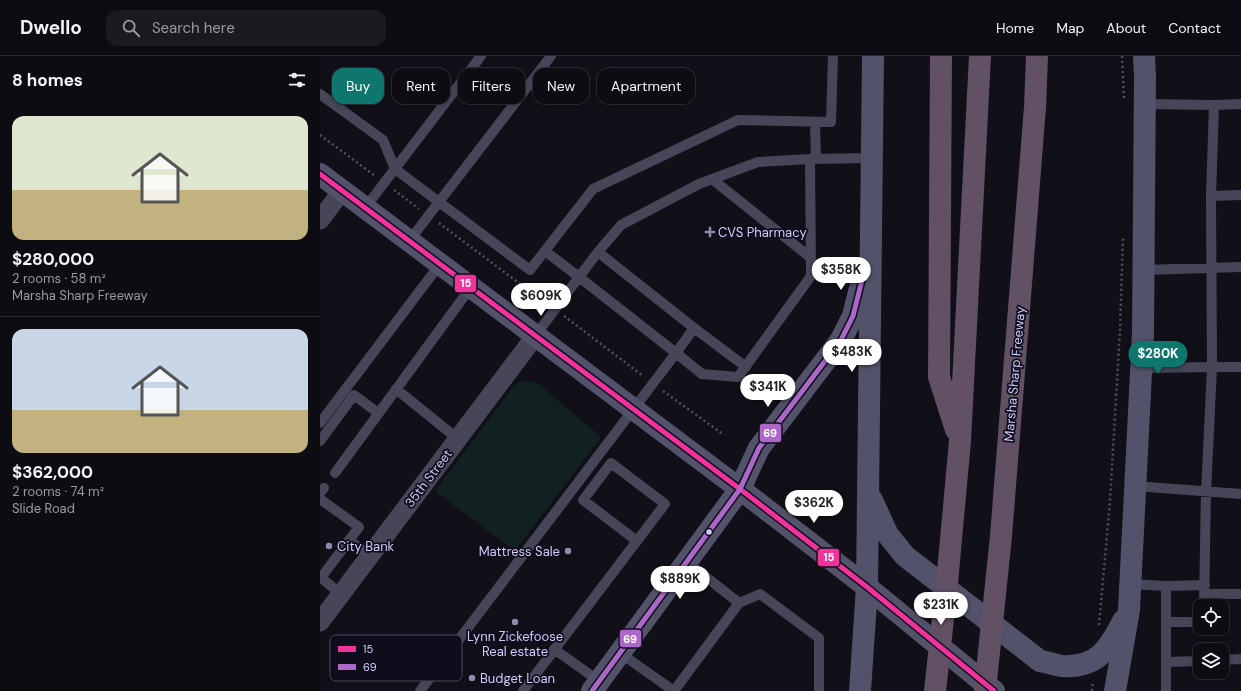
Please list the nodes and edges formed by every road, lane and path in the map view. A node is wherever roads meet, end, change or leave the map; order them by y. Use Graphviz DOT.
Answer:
graph roads {
  1 [pos="481,56"];
  2 [pos="551,56"];
  3 [pos="833,56"];
  4 [pos="873,56"];
  5 [pos="941,56"];
  6 [pos="980,56"];
  7 [pos="1037,56"];
  8 [pos="1122,56"];
  9 [pos="1144,56"];
  10 [pos="320,94"];
  11 [pos="1134,103"];
  12 [pos="1241,104"];
  13 [pos="1214,105"];
  14 [pos="815,122"];
  15 [pos="320,135"];
  16 [pos="872,158"];
  17 [pos="813,159"];
  18 [pos="395,169"];
  19 [pos="320,174"];
  20 [pos="712,179"];
  21 [pos="385,183"];
  22 [pos="342,191"];
  23 [pos="1241,195"];
  24 [pos="1211,196"];
  25 [pos="439,202"];
  26 [pos="365,208"];
  27 [pos="429,216"];
  28 [pos="320,220"];
  29 [pos="1123,235"];
  30 [pos="409,241"];
  31 [pos="871,244"];
  32 [pos="545,251"];
  33 [pos="598,252"];
  34 [pos="811,258"];
  35 [pos="440,264"];
  36 [pos="1211,267"];
  37 [pos="1241,267"];
  38 [pos="1143,270"];
  39 [pos="579,277"];
  40 [pos="470,287"];
  41 [pos="555,310"];
  42 [pos="694,328"];
  43 [pos="536,335"];
  44 [pos="676,353"];
  45 [pos="1241,366"];
  46 [pos="746,367"];
  47 [pos="1212,367"];
  48 [pos="1141,368"];
  49 [pos="653,383"];
  50 [pos="396,390"];
  51 [pos="633,408"];
  52 [pos="378,413"];
  53 [pos="320,423"];
  54 [pos="724,435"];
  55 [pos="458,439"];
  56 [pos="320,441"];
  57 [pos="960,441"];
  58 [pos="335,473"];
  59 [pos="1135,486"];
  60 [pos="740,489"];
  61 [pos="868,491"];
  62 [pos="1206,492"];
  63 [pos="1241,494"];
  64 [pos="320,499"];
  65 [pos="349,540"];
  66 [pos="637,541"];
  67 [pos="370,556"];
  68 [pos="687,562"];
  69 [pos="320,578"];
  70 [pos="1130,584"];
  71 [pos="1166,586"];
  72 [pos="867,587"];
  73 [pos="1205,590"];
  74 [pos="341,594"];
  75 [pos="1241,594"];
  76 [pos="1204,599"];
  77 [pos="739,603"];
  78 [pos="1129,610"];
  79 [pos="320,622"];
  80 [pos="1166,622"];
  81 [pos="1193,622"];
  82 [pos="1098,627"];
  83 [pos="462,635"];
  84 [pos="554,649"];
  85 [pos="620,653"];
  86 [pos="1095,659"];
  87 [pos="1241,659"];
  88 [pos="1229,660"];
  89 [pos="1193,661"];
  90 [pos="1166,662"];
  91 [pos="428,681"];
  92 [pos="596,686"];
  93 [pos="420,691"];
  94 [pos="522,691"];
  95 [pos="674,691"];
  96 [pos="819,691"];
  97 [pos="860,691"];
  98 [pos="935,691"];
  99 [pos="985,691"];
  100 [pos="994,691"];
  101 [pos="1092,691"];
  102 [pos="1115,691"];
  103 [pos="1166,691"];
  1 -- 18 [label="lane"];
  2 -- 25 [label="lane"];
  3 -- 14 [label="lane"];
  4 -- 16 [label="main road"];
  5 -- 57 [label="highway"];
  6 -- 57 [label="highway"];
  7 -- 99 [label="highway, Marsha Sharp Freeway, bridge"];
  8 -- 11 [label="path"];
  9 -- 11 [label="main road"];
  10 -- 18 [label="lane"];
  11 -- 13 [label="lane"];
  11 -- 38 [label="main road"];
  12 -- 13 [label="lane"];
  13 -- 24 [label="lane"];
  14 -- 17 [label="lane"];
  14 -- 32 [label="lane"];
  15 -- 21 [label="path"];
  16 -- 17 [label="lane"];
  16 -- 31 [label="main road"];
  17 -- 20 [label="lane"];
  17 -- 34 [label="lane"];
  18 -- 21 [label="lane"];
  18 -- 25 [label="lane"];
  19 -- 22 [label="main road"];
  20 -- 33 [label="lane"];
  20 -- 34 [label="lane"];
  21 -- 26 [label="lane"];
  21 -- 27 [label="path"];
  22 -- 26 [label="main road"];
  22 -- 28 [label="street"];
  23 -- 24 [label="lane"];
  24 -- 36 [label="lane"];
  25 -- 27 [label="lane"];
  25 -- 32 [label="lane"];
  26 -- 30 [label="main road"];
  27 -- 30 [label="lane"];
  27 -- 41 [label="path"];
  29 -- 82 [label="path"];
  30 -- 35 [label="main road"];
  31 -- 60 [label="main road"];
  31 -- 61 [label="main road"];
  32 -- 39 [label="lane"];
  33 -- 39 [label="lane"];
  33 -- 42 [label="lane"];
  34 -- 46 [label="lane"];
  35 -- 40 [label="main road"];
  35 -- 53 [label="lane"];
  36 -- 37 [label="lane"];
  36 -- 38 [label="lane"];
  36 -- 47 [label="lane"];
  38 -- 48 [label="main road"];
  39 -- 41 [label="lane"];
  39 -- 44 [label="lane"];
  40 -- 43 [label="main road"];
  40 -- 50 [label="lane"];
  41 -- 43 [label="lane"];
  41 -- 49 [label="path"];
  42 -- 44 [label="lane"];
  42 -- 46 [label="lane"];
  43 -- 51 [label="main road"];
  43 -- 55 [label="street, 35th Street"];
  44 -- 46 [label="lane"];
  44 -- 49 [label="lane"];
  45 -- 47 [label="lane"];
  47 -- 48 [label="lane"];
  47 -- 62 [label="lane"];
  48 -- 59 [label="main road"];
  49 -- 51 [label="lane"];
  49 -- 54 [label="path"];
  50 -- 52 [label="lane"];
  50 -- 55 [label="lane"];
  51 -- 60 [label="main road"];
  51 -- 83 [label="lane"];
  52 -- 56 [label="lane"];
  52 -- 58 [label="lane"];
  55 -- 67 [label="street, 35th Street"];
  57 -- 98 [label="highway, bridge"];
  59 -- 62 [label="lane"];
  59 -- 70 [label="main road"];
  60 -- 68 [label="main road"];
  60 -- 72 [label="main road"];
  61 -- 72 [label="main road"];
  61 -- 86 [label="main road"];
  62 -- 63 [label="lane"];
  62 -- 73 [label="lane"];
  64 -- 65 [label="lane"];
  65 -- 67 [label="lane"];
  65 -- 69 [label="lane"];
  66 -- 66 [label="lane"];
  66 -- 84 [label="lane"];
  67 -- 74 [label="street, 35th Street"];
  68 -- 77 [label="lane"];
  68 -- 85 [label="main road"];
  69 -- 74 [label="lane"];
  70 -- 71 [label="lane"];
  70 -- 78 [label="main road"];
  71 -- 73 [label="lane"];
  71 -- 80 [label="lane"];
  72 -- 97 [label="main road"];
  72 -- 100 [label="main road"];
  73 -- 75 [label="lane"];
  73 -- 76 [label="lane"];
  74 -- 79 [label="street, 35th Street"];
  77 -- 95 [label="lane"];
  77 -- 96 [label="lane"];
  78 -- 86 [label="main road"];
  78 -- 102 [label="main road"];
  80 -- 81 [label="lane"];
  80 -- 90 [label="lane"];
  84 -- 92 [label="lane"];
  84 -- 94 [label="lane"];
  85 -- 92 [label="main road"];
  85 -- 95 [label="lane"];
  86 -- 101 [label="path"];
  87 -- 88 [label="lane"];
  89 -- 90 [label="lane"];
  90 -- 103 [label="lane"];
  91 -- 93 [label="lane"];
}
